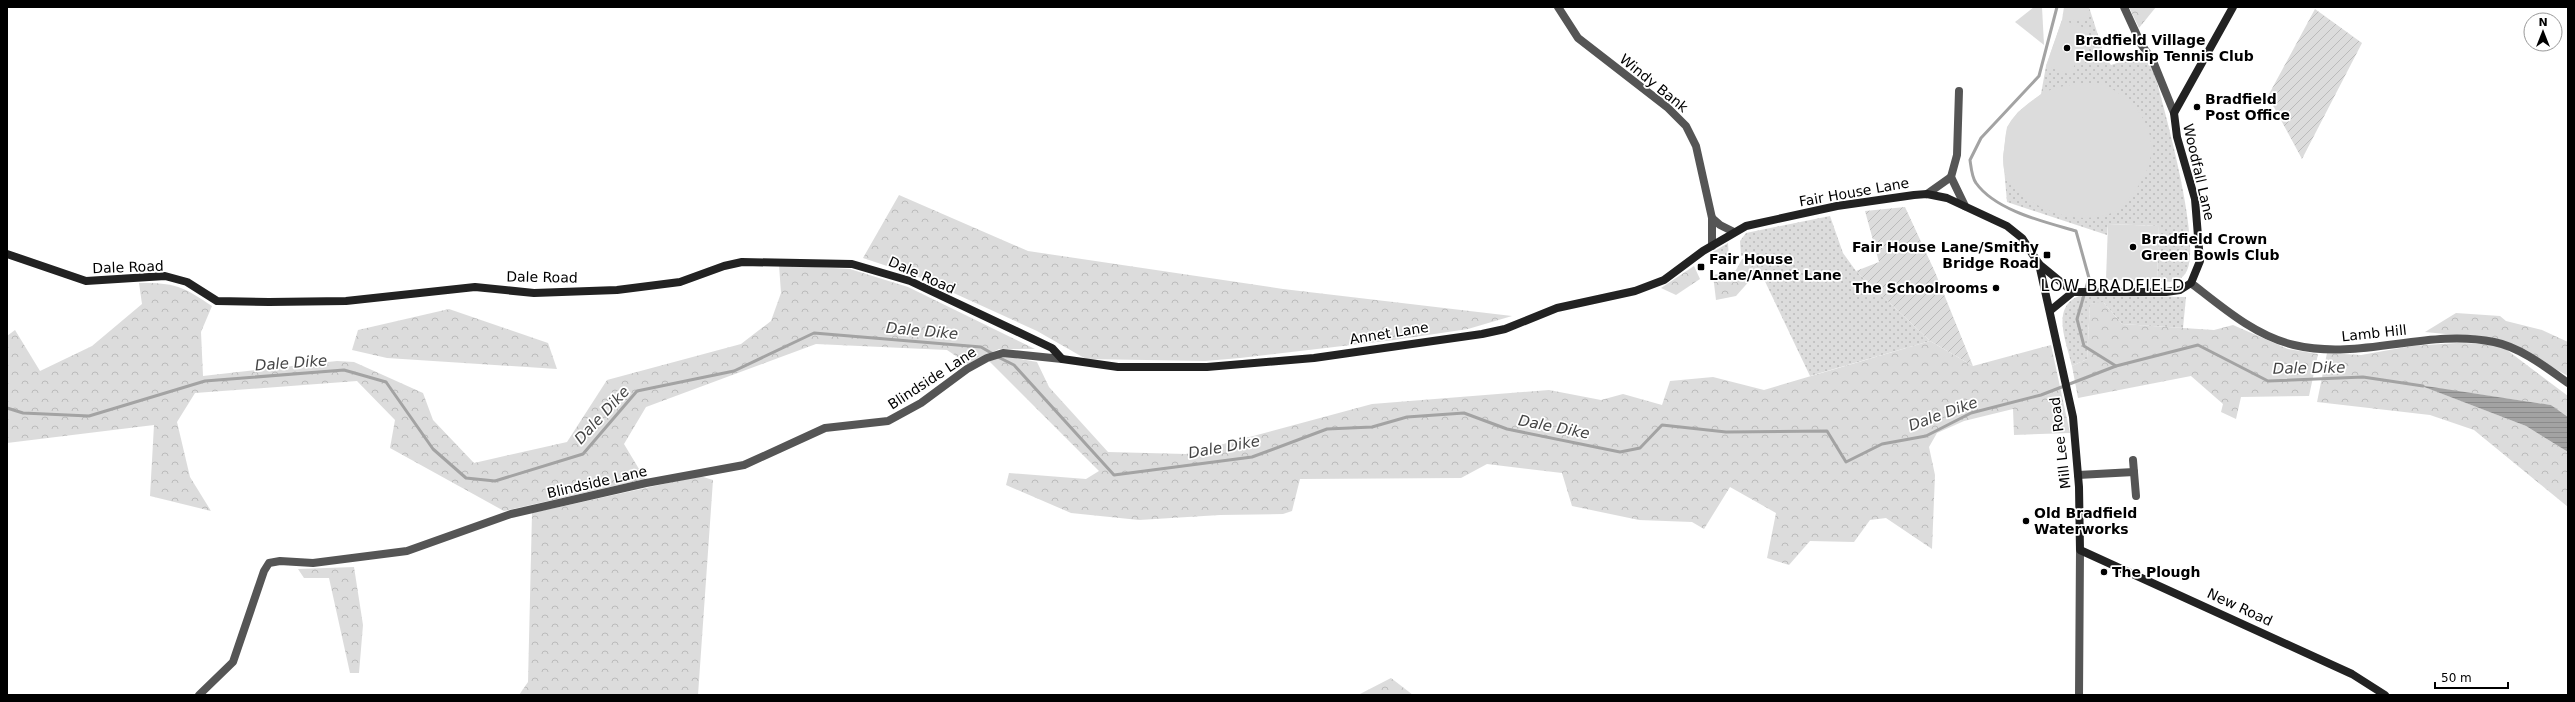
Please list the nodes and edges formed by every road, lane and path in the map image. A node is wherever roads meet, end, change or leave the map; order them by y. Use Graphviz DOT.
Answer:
graph roads {
  1 [pos="1558,7"];
  2 [pos="2124,7"];
  3 [pos="2232,7"];
  4 [pos="1959,91"];
  5 [pos="2174,113"];
  6 [pos="1951,177"];
  7 [pos="1927,194"];
  8 [pos="1965,206"];
  9 [pos="1712,218"];
  10 [pos="1734,232"];
  11 [pos="1712,246"];
  12 [pos="1704,251"];
  13 [pos="7,254"];
  14 [pos="2039,264"];
  15 [pos="2191,283"];
  16 [pos="2074,292"];
  17 [pos="2051,310"];
  18 [pos="1062,359"];
  19 [pos="2568,383"];
  20 [pos="2133,460"];
  21 [pos="2134,472"];
  22 [pos="2078,475"];
  23 [pos="2136,496"];
  24 [pos="2080,550"];
  25 [pos="199,695"];
  26 [pos="2079,695"];
  27 [pos="2385,695"];
  1 -- 9 [label="street, Windy Bank"];
  2 -- 5 [label="street"];
  3 -- 5 [label="street, Woodfall Lane"];
  4 -- 6 [label="street"];
  5 -- 15 [label="street, Woodfall Lane"];
  6 -- 7 [label="street"];
  6 -- 8 [label="street"];
  7 -- 8 [label="street, Fair House Lane"];
  7 -- 10 [label="street, Fair House Lane"];
  8 -- 14 [label="street, Fair House Lane"];
  9 -- 10 [label="street"];
  9 -- 11 [label="street, Windy Bank"];
  10 -- 11 [label="street, Fair House Lane"];
  11 -- 12 [label="street, Fair House Lane"];
  12 -- 18 [label="street, Annet Lane"];
  13 -- 18 [label="street, Dale Road"];
  14 -- 16 [label="street"];
  14 -- 17 [label="street, Fair House Lane"];
  15 -- 16 [label="street"];
  15 -- 19 [label="street, Lamb Hill"];
  16 -- 17 [label="street"];
  17 -- 22 [label="street, Mill Lee Road"];
  18 -- 25 [label="street, Blindside Lane"];
  20 -- 21 [label="street"];
  21 -- 22 [label="street"];
  21 -- 23 [label="street"];
  22 -- 24 [label="street, Mill Lee Road"];
  24 -- 26 [label="street, Mill Lee Road"];
  24 -- 27 [label="street, New Road"];
}
